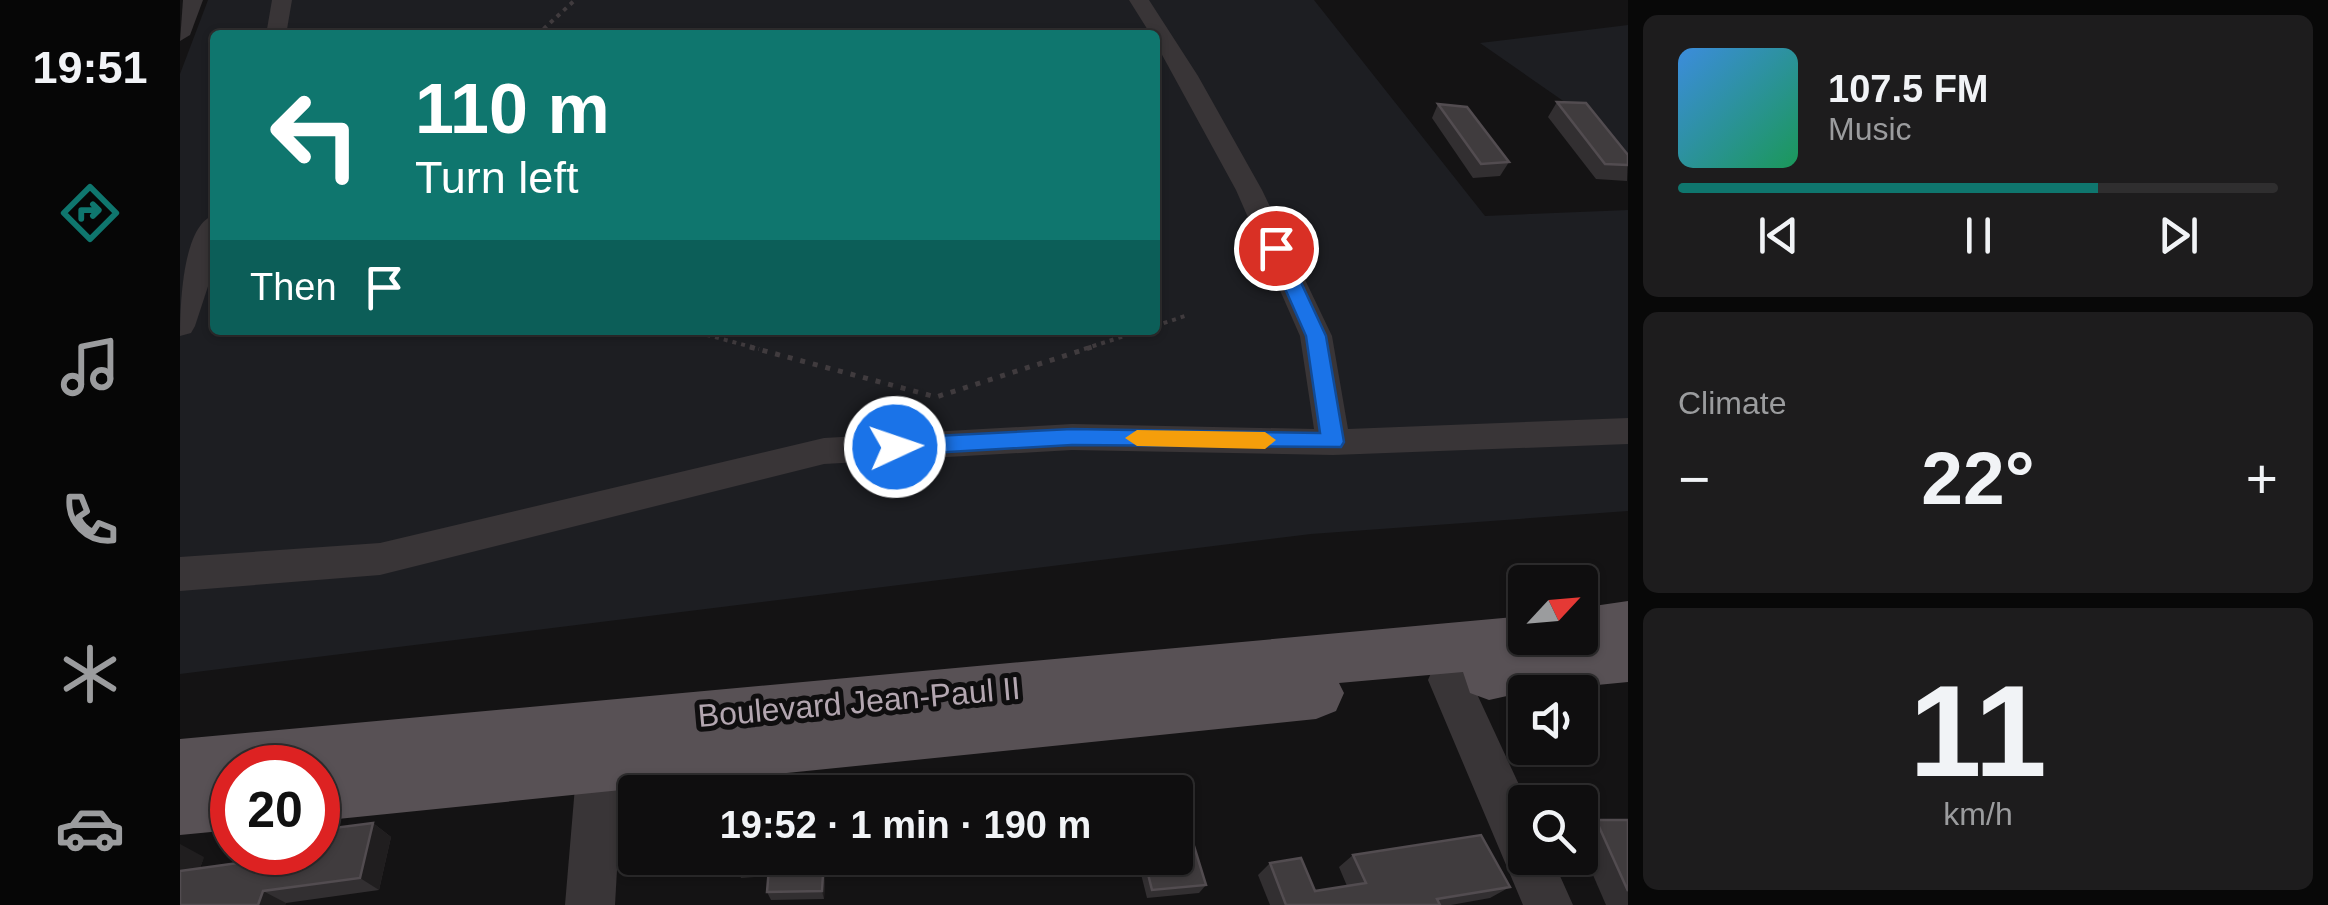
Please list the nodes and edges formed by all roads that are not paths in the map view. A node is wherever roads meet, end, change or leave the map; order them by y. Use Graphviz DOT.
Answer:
graph roads {
  1 [pos="193,0"];
  2 [pos="282,0"];
  3 [pos="1139,0"];
  4 [pos="277,30"];
  5 [pos="1158,30"];
  6 [pos="1160,33"];
  7 [pos="180,35"];
  8 [pos="210,238"];
  9 [pos="180,326"];
  10 [pos="1628,431"];
  11 [pos="1333,442"];
  12 [pos="180,574"];
  13 [pos="1628,624"];
  14 [pos="1598,628"];
  15 [pos="1508,642"];
  16 [pos="1628,658"];
  17 [pos="1449,680"];
  18 [pos="600,763"];
  19 [pos="180,768"];
  20 [pos="340,789"];
  21 [pos="210,802"];
  22 [pos="180,805"];
  23 [pos="1508,814"];
  24 [pos="1535,875"];
  25 [pos="590,905"];
  26 [pos="1548,905"];
  1 -- 7 [label="street"];
  2 -- 4 [label="street"];
  3 -- 5 [label="street"];
  6 -- 11 [label="street"];
  8 -- 9 [label="street"];
  10 -- 11 [label="street"];
  11 -- 12 [label="street"];
  13 -- 14 [label="main road"];
  15 -- 19 [label="main road, Boulevard Jean-Paul II"];
  16 -- 17 [label="main road, Boulevard Jean-Paul II"];
  17 -- 18 [label="main road, Boulevard Jean-Paul II"];
  17 -- 23 [label="street"];
  18 -- 20 [label="main road, Boulevard Jean-Paul II"];
  18 -- 25 [label="street"];
  21 -- 22 [label="main road"];
  24 -- 26 [label="street"];
}
